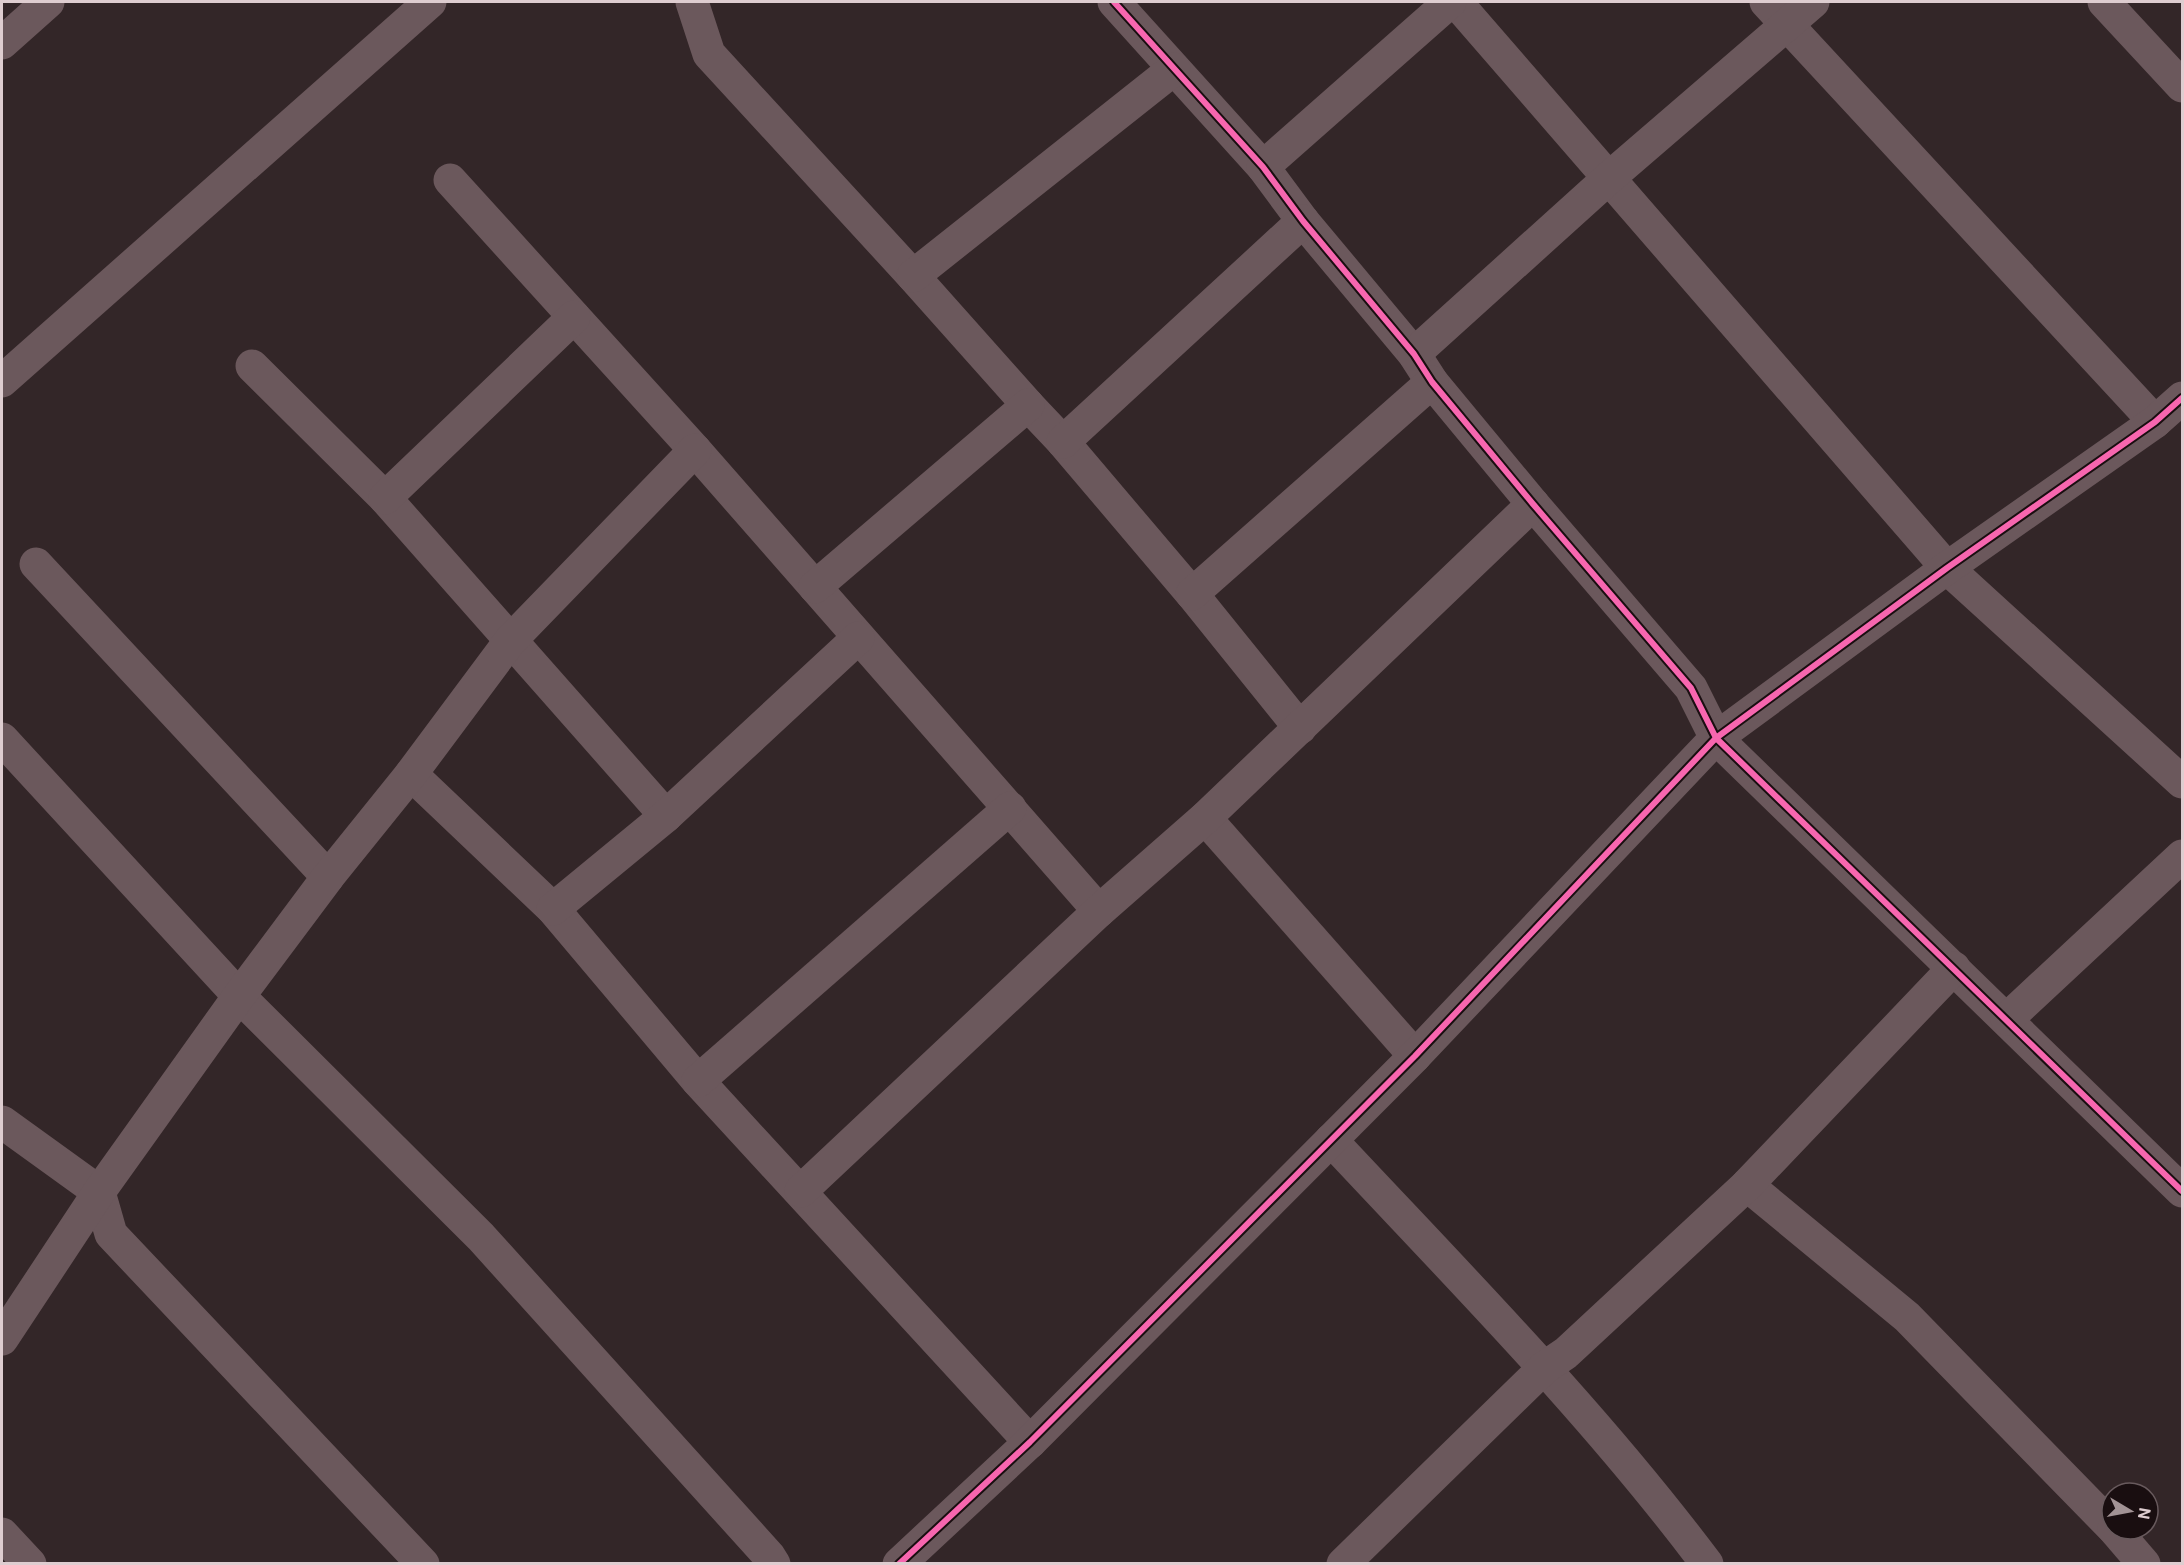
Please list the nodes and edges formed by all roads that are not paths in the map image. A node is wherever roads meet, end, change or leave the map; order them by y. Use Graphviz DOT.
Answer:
graph roads {
  1 [pos="48,2"];
  2 [pos="430,2"];
  3 [pos="692,2"];
  4 [pos="1114,2"];
  5 [pos="1450,2"];
  6 [pos="1456,2"];
  7 [pos="1813,2"];
  8 [pos="2104,2"];
  9 [pos="1777,13"];
  10 [pos="2,43"];
  11 [pos="1174,69"];
  12 [pos="2182,86"];
  13 [pos="1263,167"];
  14 [pos="1610,177"];
  15 [pos="450,180"];
  16 [pos="1303,221"];
  17 [pos="913,276"];
  18 [pos="574,317"];
  19 [pos="1414,354"];
  20 [pos="252,366"];
  21 [pos="3,376"];
  22 [pos="1432,381"];
  23 [pos="2182,398"];
  24 [pos="1028,405"];
  25 [pos="2156,422"];
  26 [pos="1063,442"];
  27 [pos="695,450"];
  28 [pos="385,498"];
  29 [pos="1533,504"];
  30 [pos="36,564"];
  31 [pos="1947,568"];
  32 [pos="815,587"];
  33 [pos="1192,594"];
  34 [pos="858,638"];
  35 [pos="510,641"];
  36 [pos="1300,729"];
  37 [pos="1716,738"];
  38 [pos="2,739"];
  39 [pos="411,774"];
  40 [pos="2181,775"];
  41 [pos="1010,808"];
  42 [pos="666,816"];
  43 [pos="1205,818"];
  44 [pos="2182,856"];
  45 [pos="328,877"];
  46 [pos="553,909"];
  47 [pos="1099,911"];
  48 [pos="1954,968"];
  49 [pos="239,996"];
  50 [pos="2007,1019"];
  51 [pos="1415,1056"];
  52 [pos="698,1081"];
  53 [pos="2,1122"];
  54 [pos="1331,1140"];
  55 [pos="1747,1185"];
  56 [pos="801,1191"];
  57 [pos="2182,1191"];
  58 [pos="99,1192"];
  59 [pos="2,1339"];
  60 [pos="1544,1368"];
  61 [pos="1030,1442"];
  62 [pos="2100,1515"];
  63 [pos="2,1534"];
  64 [pos="2125,1541"];
  65 [pos="30,1563"];
  66 [pos="423,1563"];
  67 [pos="774,1563"];
  68 [pos="899,1563"];
  69 [pos="1343,1563"];
  70 [pos="1707,1563"];
  71 [pos="2144,1563"];
  1 -- 10 [label="street"];
  2 -- 21 [label="street"];
  3 -- 17 [label="street"];
  4 -- 11 [label="street"];
  5 -- 13 [label="street"];
  6 -- 14 [label="street"];
  7 -- 9 [label="street"];
  8 -- 12 [label="street"];
  9 -- 14 [label="street"];
  9 -- 25 [label="street"];
  11 -- 13 [label="street"];
  11 -- 17 [label="street"];
  13 -- 16 [label="street"];
  14 -- 19 [label="street"];
  14 -- 31 [label="street"];
  15 -- 18 [label="street"];
  16 -- 19 [label="street"];
  16 -- 26 [label="street"];
  17 -- 24 [label="street"];
  18 -- 27 [label="street"];
  18 -- 28 [label="street"];
  19 -- 22 [label="street"];
  20 -- 28 [label="street"];
  22 -- 29 [label="street"];
  22 -- 33 [label="street"];
  23 -- 25 [label="street"];
  24 -- 26 [label="street"];
  24 -- 32 [label="street"];
  25 -- 31 [label="street"];
  26 -- 33 [label="street"];
  27 -- 32 [label="street"];
  27 -- 35 [label="street"];
  28 -- 35 [label="street"];
  29 -- 36 [label="street"];
  29 -- 37 [label="street"];
  30 -- 45 [label="street"];
  31 -- 37 [label="street"];
  31 -- 40 [label="street"];
  32 -- 34 [label="street"];
  33 -- 36 [label="street"];
  34 -- 41 [label="street"];
  34 -- 42 [label="street"];
  35 -- 39 [label="street"];
  35 -- 42 [label="street"];
  36 -- 43 [label="street"];
  37 -- 48 [label="street"];
  37 -- 51 [label="street"];
  38 -- 49 [label="street"];
  39 -- 45 [label="street"];
  39 -- 46 [label="street"];
  41 -- 47 [label="street"];
  41 -- 52 [label="street"];
  42 -- 46 [label="street"];
  43 -- 47 [label="street"];
  43 -- 51 [label="street"];
  44 -- 50 [label="street"];
  45 -- 49 [label="street"];
  46 -- 52 [label="street"];
  47 -- 56 [label="street"];
  48 -- 50 [label="street"];
  48 -- 55 [label="street"];
  49 -- 58 [label="street"];
  49 -- 67 [label="street"];
  50 -- 57 [label="street"];
  51 -- 54 [label="street"];
  52 -- 56 [label="street"];
  53 -- 58 [label="street"];
  54 -- 60 [label="street"];
  54 -- 61 [label="street"];
  55 -- 60 [label="street"];
  55 -- 62 [label="street"];
  56 -- 61 [label="street"];
  58 -- 59 [label="street"];
  58 -- 66 [label="street"];
  60 -- 69 [label="street"];
  60 -- 70 [label="street"];
  61 -- 68 [label="street"];
  63 -- 65 [label="street"];
  64 -- 71 [label="street"];
}
